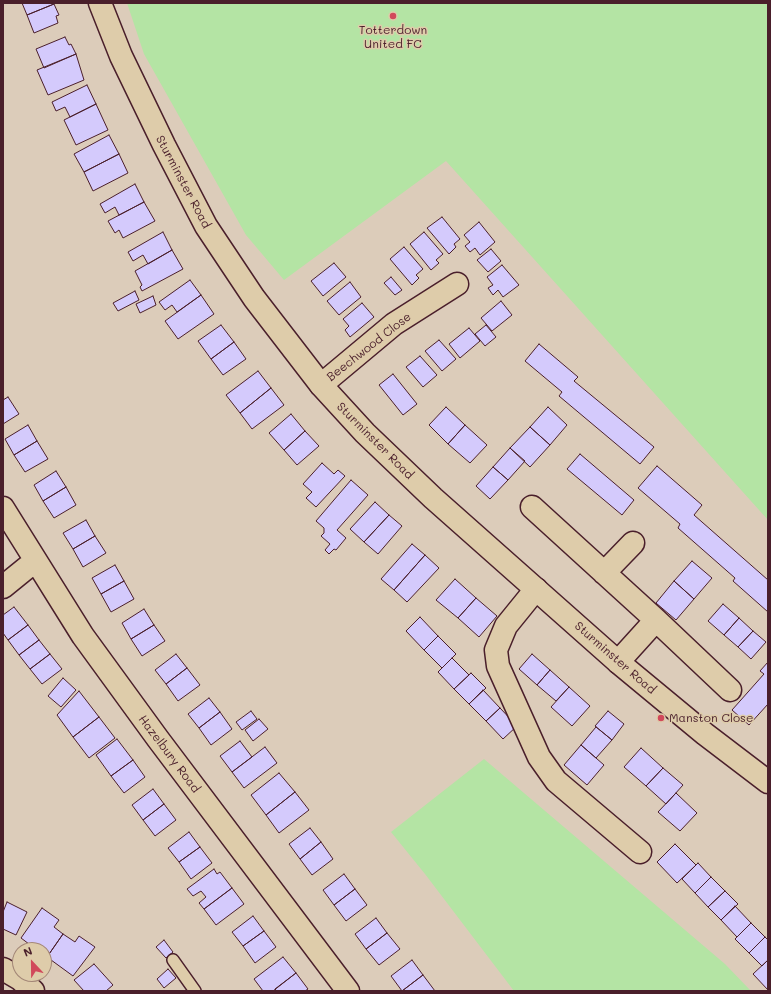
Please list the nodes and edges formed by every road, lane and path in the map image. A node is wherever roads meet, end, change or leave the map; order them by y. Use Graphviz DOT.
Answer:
graph roads {
  1 [pos="100,3"];
  2 [pos="457,284"];
  3 [pos="321,385"];
  4 [pos="532,507"];
  5 [pos="3,508"];
  6 [pos="633,542"];
  7 [pos="35,561"];
  8 [pos="604,573"];
  9 [pos="3,587"];
  10 [pos="536,589"];
  11 [pos="656,620"];
  12 [pos="618,662"];
  13 [pos="730,690"];
  14 [pos="768,782"];
  15 [pos="640,852"];
  16 [pos="173,960"];
  17 [pos="3,969"];
  18 [pos="33,991"];
  19 [pos="196,991"];
  20 [pos="348,991"];
  1 -- 3 [label="street, Sturminster Road"];
  2 -- 3 [label="street, Beechwood Close"];
  3 -- 10 [label="street, Sturminster Road"];
  4 -- 8 [label="street"];
  5 -- 7 [label="street, Hazelbury Road"];
  6 -- 8 [label="street"];
  7 -- 9 [label="street"];
  7 -- 20 [label="street, Hazelbury Road"];
  8 -- 11 [label="street"];
  10 -- 12 [label="street, Sturminster Road"];
  10 -- 15 [label="street"];
  11 -- 12 [label="street"];
  11 -- 13 [label="street"];
  12 -- 14 [label="street, Sturminster Road"];
  16 -- 19 [label="lane"];
  17 -- 18 [label="street"];
}
